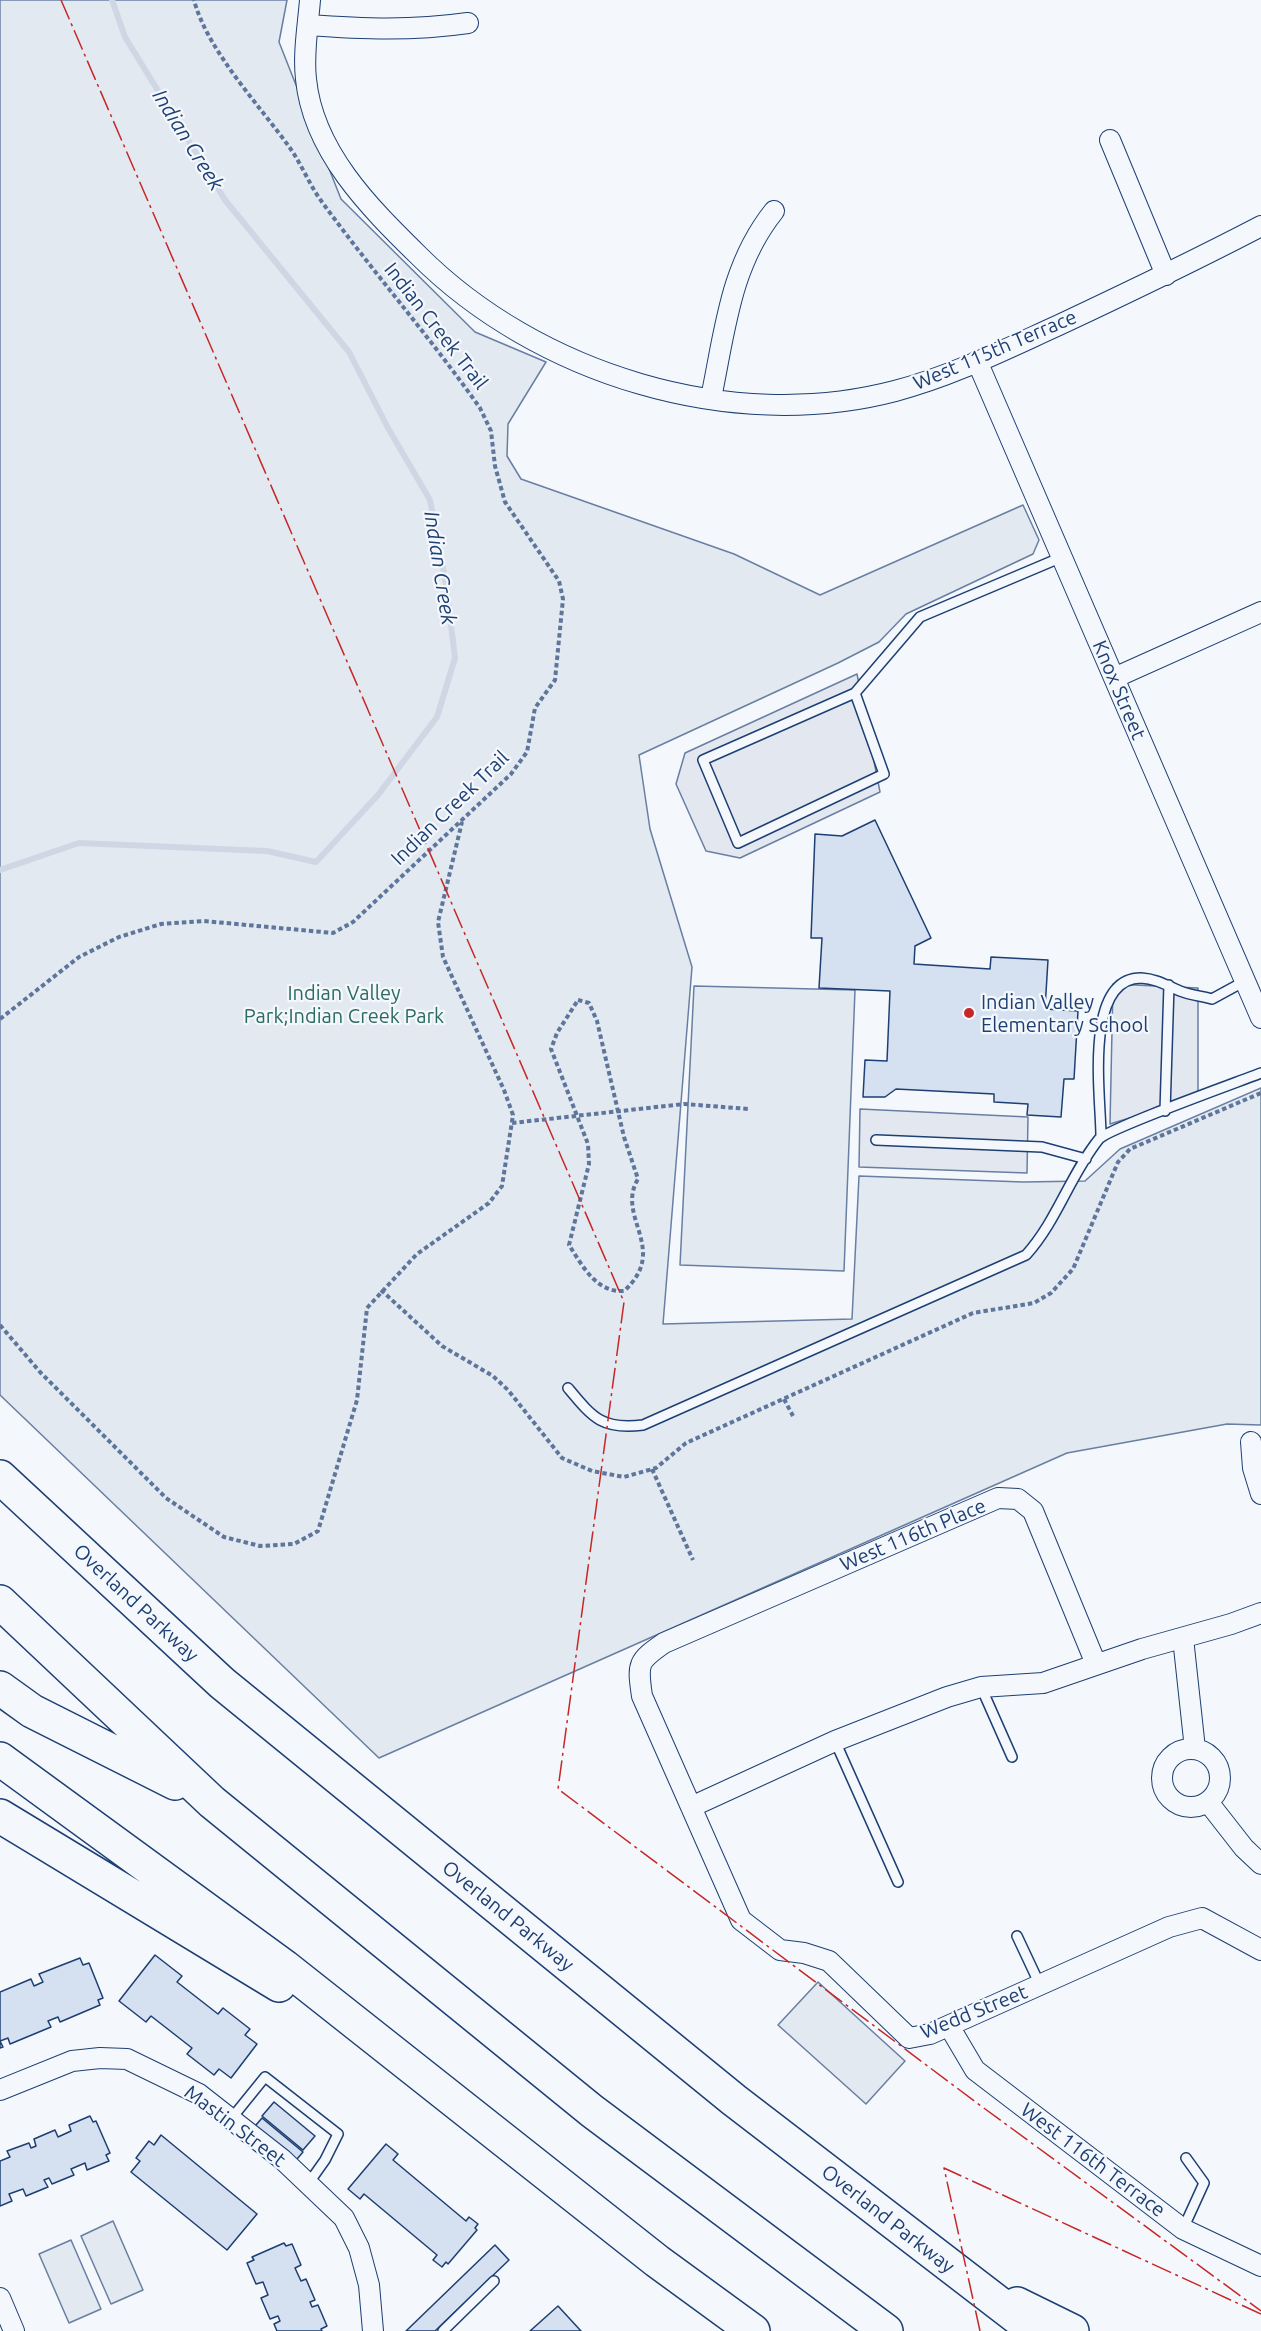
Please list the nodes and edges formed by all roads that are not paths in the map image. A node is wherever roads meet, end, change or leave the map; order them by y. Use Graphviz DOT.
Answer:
graph roads {
  1 [pos="310,0"];
  2 [pos="468,22"];
  3 [pos="308,25"];
  4 [pos="1110,140"];
  5 [pos="774,211"];
  6 [pos="1261,226"];
  7 [pos="1166,275"];
  8 [pos="977,361"];
  9 [pos="711,398"];
  10 [pos="1062,557"];
  11 [pos="1261,612"];
  12 [pos="1114,678"];
  13 [pos="855,693"];
  14 [pos="1245,981"];
  15 [pos="1169,985"];
  16 [pos="1261,1018"];
  17 [pos="1261,1073"];
  18 [pos="1165,1111"];
  19 [pos="1101,1136"];
  20 [pos="876,1140"];
  21 [pos="1086,1159"];
  22 [pos="568,1388"];
  23 [pos="1251,1442"];
  24 [pos="0,1477"];
  25 [pos="1261,1494"];
  26 [pos="0,1602"];
  27 [pos="1261,1613"];
  28 [pos="1183,1638"];
  29 [pos="643,1658"];
  30 [pos="1096,1664"];
  31 [pos="981,1687"];
  32 [pos="0,1688"];
  33 [pos="834,1741"];
  34 [pos="1195,1749"];
  35 [pos="1012,1757"];
  36 [pos="0,1759"];
  37 [pos="212,1802"];
  38 [pos="1208,1802"];
  39 [pos="691,1807"];
  40 [pos="0,1816"];
  41 [pos="1261,1864"];
  42 [pos="898,1882"];
  43 [pos="1017,1936"];
  44 [pos="1261,1950"];
  45 [pos="1040,1985"];
  46 [pos="949,2026"];
  47 [pos="406,2063"];
  48 [pos="0,2090"];
  49 [pos="231,2119"];
  50 [pos="1186,2158"];
  51 [pos="308,2184"];
  52 [pos="1183,2229"];
  53 [pos="1261,2266"];
  54 [pos="495,2281"];
  55 [pos="969,2281"];
  56 [pos="0,2298"];
  57 [pos="14,2331"];
  58 [pos="373,2331"];
  59 [pos="443,2331"];
  60 [pos="753,2331"];
  61 [pos="886,2331"];
  62 [pos="1035,2331"];
  63 [pos="1072,2331"];
  1 -- 3 [label="street"];
  2 -- 3 [label="street"];
  3 -- 9 [label="street, West 115th Terrace"];
  4 -- 7 [label="street"];
  5 -- 9 [label="street"];
  6 -- 7 [label="street, West 115th Terrace"];
  7 -- 8 [label="street, West 115th Terrace"];
  8 -- 9 [label="street, West 115th Terrace"];
  8 -- 10 [label="street, Knox Street"];
  10 -- 12 [label="street, Knox Street"];
  10 -- 13 [label="lane"];
  11 -- 12 [label="street"];
  12 -- 14 [label="street, Knox Street"];
  13 -- 13 [label="lane"];
  14 -- 15 [label="lane"];
  14 -- 16 [label="street, Knox Street"];
  15 -- 18 [label="lane"];
  15 -- 19 [label="lane"];
  17 -- 18 [label="lane"];
  18 -- 19 [label="lane"];
  19 -- 21 [label="lane"];
  20 -- 21 [label="lane"];
  21 -- 22 [label="lane"];
  23 -- 25 [label="street"];
  24 -- 55 [label="highway, Overland Parkway"];
  26 -- 37 [label="highway"];
  27 -- 28 [label="street"];
  28 -- 30 [label="street"];
  28 -- 34 [label="street"];
  29 -- 30 [label="street, West 116th Place"];
  29 -- 39 [label="street, Wedd Street"];
  30 -- 31 [label="street"];
  31 -- 33 [label="street"];
  31 -- 35 [label="lane"];
  32 -- 37 [label="highway"];
  33 -- 39 [label="street"];
  33 -- 42 [label="lane"];
  34 -- 38 [label="street"];
  34 -- 38 [label="street"];
  36 -- 47 [label="highway"];
  37 -- 61 [label="highway"];
  38 -- 41 [label="street"];
  39 -- 46 [label="street, Wedd Street"];
  40 -- 47 [label="highway"];
  43 -- 45 [label="lane"];
  44 -- 45 [label="street, Wedd Street"];
  45 -- 46 [label="street, Wedd Street"];
  46 -- 52 [label="street, West 116th Terrace"];
  47 -- 60 [label="highway"];
  48 -- 49 [label="street, Mastin Street"];
  49 -- 51 [label="street, Mastin Street"];
  49 -- 51 [label="lane"];
  50 -- 52 [label="lane"];
  51 -- 58 [label="street, Mastin Street"];
  52 -- 53 [label="street, West 116th Terrace"];
  54 -- 59 [label="lane"];
  55 -- 62 [label="highway, Overland Parkway"];
  55 -- 63 [label="highway"];
  56 -- 57 [label="street"];
}
